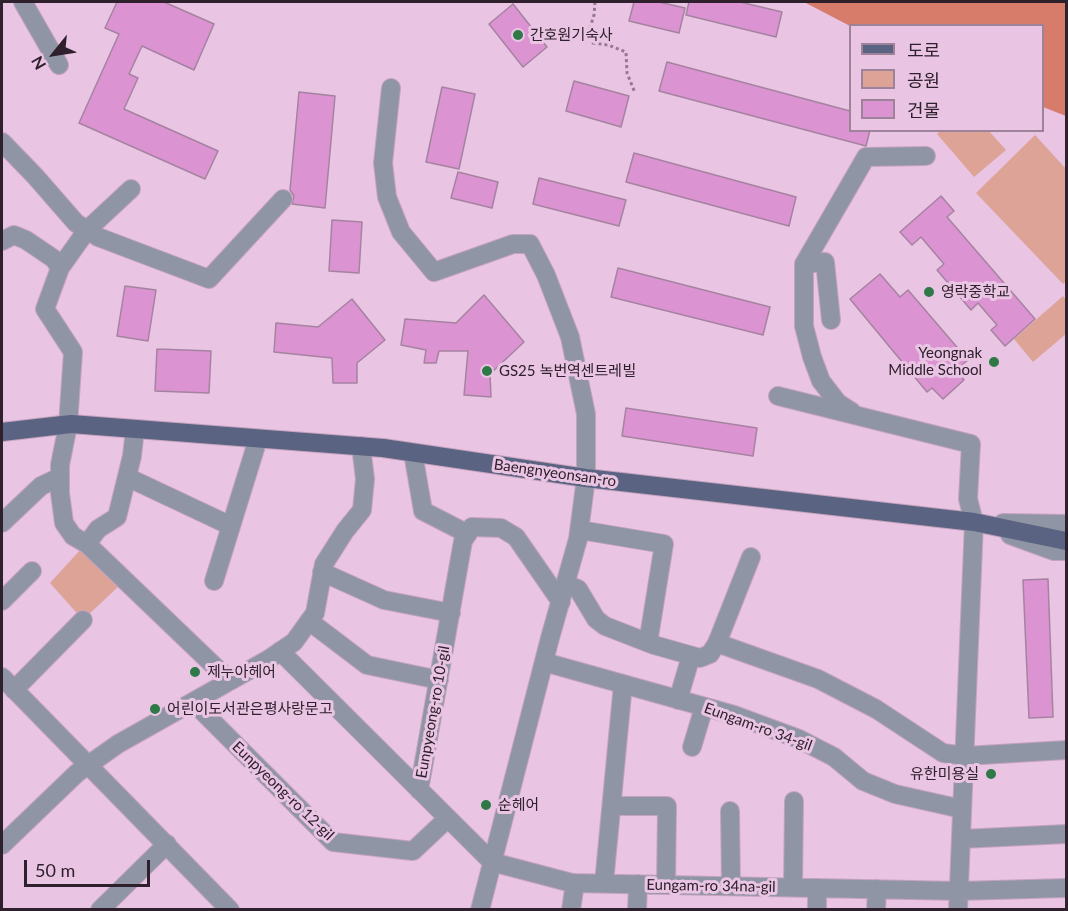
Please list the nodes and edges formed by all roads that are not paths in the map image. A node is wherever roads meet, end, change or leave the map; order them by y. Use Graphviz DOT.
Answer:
graph roads {
  1 [pos="23,2"];
  2 [pos="59,65"];
  3 [pos="391,88"];
  4 [pos="2,142"];
  5 [pos="926,156"];
  6 [pos="131,189"];
  7 [pos="283,199"];
  8 [pos="87,230"];
  9 [pos="2,241"];
  10 [pos="804,264"];
  11 [pos="60,268"];
  12 [pos="831,320"];
  13 [pos="778,396"];
  14 [pos="861,417"];
  15 [pos="68,425"];
  16 [pos="135,429"];
  17 [pos="2,432"];
  18 [pos="258,439"];
  19 [pos="361,446"];
  20 [pos="413,453"];
  21 [pos="60,477"];
  22 [pos="127,477"];
  23 [pos="586,478"];
  24 [pos="974,522"];
  25 [pos="2,523"];
  26 [pos="1066,524"];
  27 [pos="231,526"];
  28 [pos="579,530"];
  29 [pos="468,534"];
  30 [pos="1066,541"];
  31 [pos="87,544"];
  32 [pos="1066,551"];
  33 [pos="751,557"];
  34 [pos="32,571"];
  35 [pos="322,572"];
  36 [pos="214,581"];
  37 [pos="566,584"];
  38 [pos="2,601"];
  39 [pos="561,602"];
  40 [pos="450,613"];
  41 [pos="83,620"];
  42 [pos="309,621"];
  43 [pos="648,643"];
  44 [pos="717,643"];
  45 [pos="280,651"];
  46 [pos="691,656"];
  47 [pos="544,662"];
  48 [pos="439,680"];
  49 [pos="230,681"];
  50 [pos="8,684"];
  51 [pos="623,684"];
  52 [pos="678,700"];
  53 [pos="193,702"];
  54 [pos="704,707"];
  55 [pos="692,747"];
  56 [pos="1066,750"];
  57 [pos="964,756"];
  58 [pos="89,764"];
  59 [pos="419,790"];
  60 [pos="794,801"];
  61 [pos="612,806"];
  62 [pos="962,809"];
  63 [pos="730,811"];
  64 [pos="448,818"];
  65 [pos="1066,834"];
  66 [pos="961,839"];
  67 [pos="166,844"];
  68 [pos="2,845"];
  69 [pos="492,862"];
  70 [pos="575,883"];
  71 [pos="604,883"];
  72 [pos="638,884"];
  73 [pos="666,885"];
  74 [pos="731,886"];
  75 [pos="793,887"];
  76 [pos="817,888"];
  77 [pos="1066,888"];
  78 [pos="877,889"];
  79 [pos="959,891"];
  80 [pos="100,909"];
  81 [pos="227,909"];
  82 [pos="480,909"];
  83 [pos="571,909"];
  84 [pos="637,909"];
  85 [pos="817,909"];
  86 [pos="876,909"];
  87 [pos="958,909"];
  1 -- 2 [label="street"];
  3 -- 23 [label="street"];
  4 -- 8 [label="street"];
  5 -- 10 [label="street"];
  6 -- 8 [label="street"];
  7 -- 8 [label="street"];
  8 -- 11 [label="street"];
  9 -- 11 [label="street"];
  10 -- 12 [label="street"];
  10 -- 14 [label="street"];
  11 -- 15 [label="street"];
  13 -- 14 [label="street"];
  14 -- 24 [label="street"];
  15 -- 16 [label="main road, Baengnyeonsan-ro"];
  15 -- 17 [label="main road, Baengnyeonsan-ro"];
  15 -- 21 [label="street"];
  16 -- 18 [label="main road, Baengnyeonsan-ro"];
  16 -- 22 [label="street"];
  18 -- 19 [label="main road, Baengnyeonsan-ro"];
  18 -- 27 [label="street"];
  19 -- 20 [label="main road, Baengnyeonsan-ro"];
  19 -- 35 [label="street"];
  20 -- 23 [label="main road, Baengnyeonsan-ro"];
  20 -- 29 [label="street"];
  21 -- 25 [label="street"];
  21 -- 31 [label="street"];
  22 -- 27 [label="street"];
  22 -- 31 [label="street"];
  23 -- 24 [label="main road, Baengnyeonsan-ro"];
  23 -- 28 [label="street"];
  24 -- 26 [label="street, Baengnyeonsan-ro"];
  24 -- 30 [label="main road, Baengnyeonsan-ro"];
  24 -- 32 [label="street, Baengnyeonsan-ro"];
  24 -- 57 [label="street"];
  27 -- 36 [label="street"];
  28 -- 37 [label="street"];
  28 -- 43 [label="street"];
  29 -- 39 [label="street"];
  29 -- 40 [label="street, Eunpyeong-ro 10-gil"];
  31 -- 49 [label="street"];
  33 -- 44 [label="street"];
  34 -- 38 [label="street"];
  35 -- 40 [label="street"];
  35 -- 42 [label="street"];
  37 -- 39 [label="street"];
  37 -- 43 [label="street"];
  39 -- 47 [label="street"];
  40 -- 48 [label="street, Eunpyeong-ro 10-gil"];
  41 -- 50 [label="street"];
  42 -- 45 [label="street"];
  42 -- 48 [label="street"];
  43 -- 46 [label="street"];
  44 -- 46 [label="street"];
  44 -- 57 [label="street"];
  45 -- 49 [label="street"];
  45 -- 59 [label="street"];
  46 -- 52 [label="street"];
  47 -- 51 [label="street, Eungam-ro 34-gil"];
  47 -- 69 [label="street"];
  48 -- 59 [label="street, Eunpyeong-ro 10-gil"];
  49 -- 53 [label="street"];
  50 -- 58 [label="street"];
  51 -- 52 [label="street, Eungam-ro 34-gil"];
  51 -- 61 [label="street"];
  52 -- 54 [label="street, Eungam-ro 34-gil"];
  53 -- 58 [label="street"];
  53 -- 64 [label="street, Eunpyeong-ro 12-gil"];
  54 -- 55 [label="street"];
  54 -- 62 [label="street, Eungam-ro 34-gil"];
  56 -- 57 [label="street"];
  57 -- 62 [label="street"];
  58 -- 67 [label="street"];
  58 -- 68 [label="street"];
  59 -- 64 [label="street, Eunpyeong-ro 10-gil"];
  60 -- 75 [label="street"];
  61 -- 71 [label="street"];
  61 -- 73 [label="street"];
  62 -- 66 [label="street"];
  63 -- 74 [label="street"];
  64 -- 69 [label="street, Eunpyeong-ro 10-gil"];
  65 -- 66 [label="street"];
  66 -- 79 [label="street"];
  67 -- 80 [label="street"];
  67 -- 81 [label="street"];
  69 -- 70 [label="street, Eungam-ro 34na-gil"];
  69 -- 82 [label="street"];
  70 -- 71 [label="street, Eungam-ro 34na-gil"];
  70 -- 83 [label="street"];
  71 -- 72 [label="street, Eungam-ro 34na-gil"];
  72 -- 73 [label="street, Eungam-ro 34na-gil"];
  72 -- 84 [label="street"];
  73 -- 74 [label="street, Eungam-ro 34na-gil"];
  74 -- 75 [label="street, Eungam-ro 34na-gil"];
  75 -- 76 [label="street, Eungam-ro 34na-gil"];
  76 -- 78 [label="street, Eungam-ro 34na-gil"];
  76 -- 85 [label="street"];
  77 -- 79 [label="street"];
  78 -- 79 [label="street, Eungam-ro 34na-gil"];
  78 -- 86 [label="street"];
  79 -- 87 [label="street"];
}
